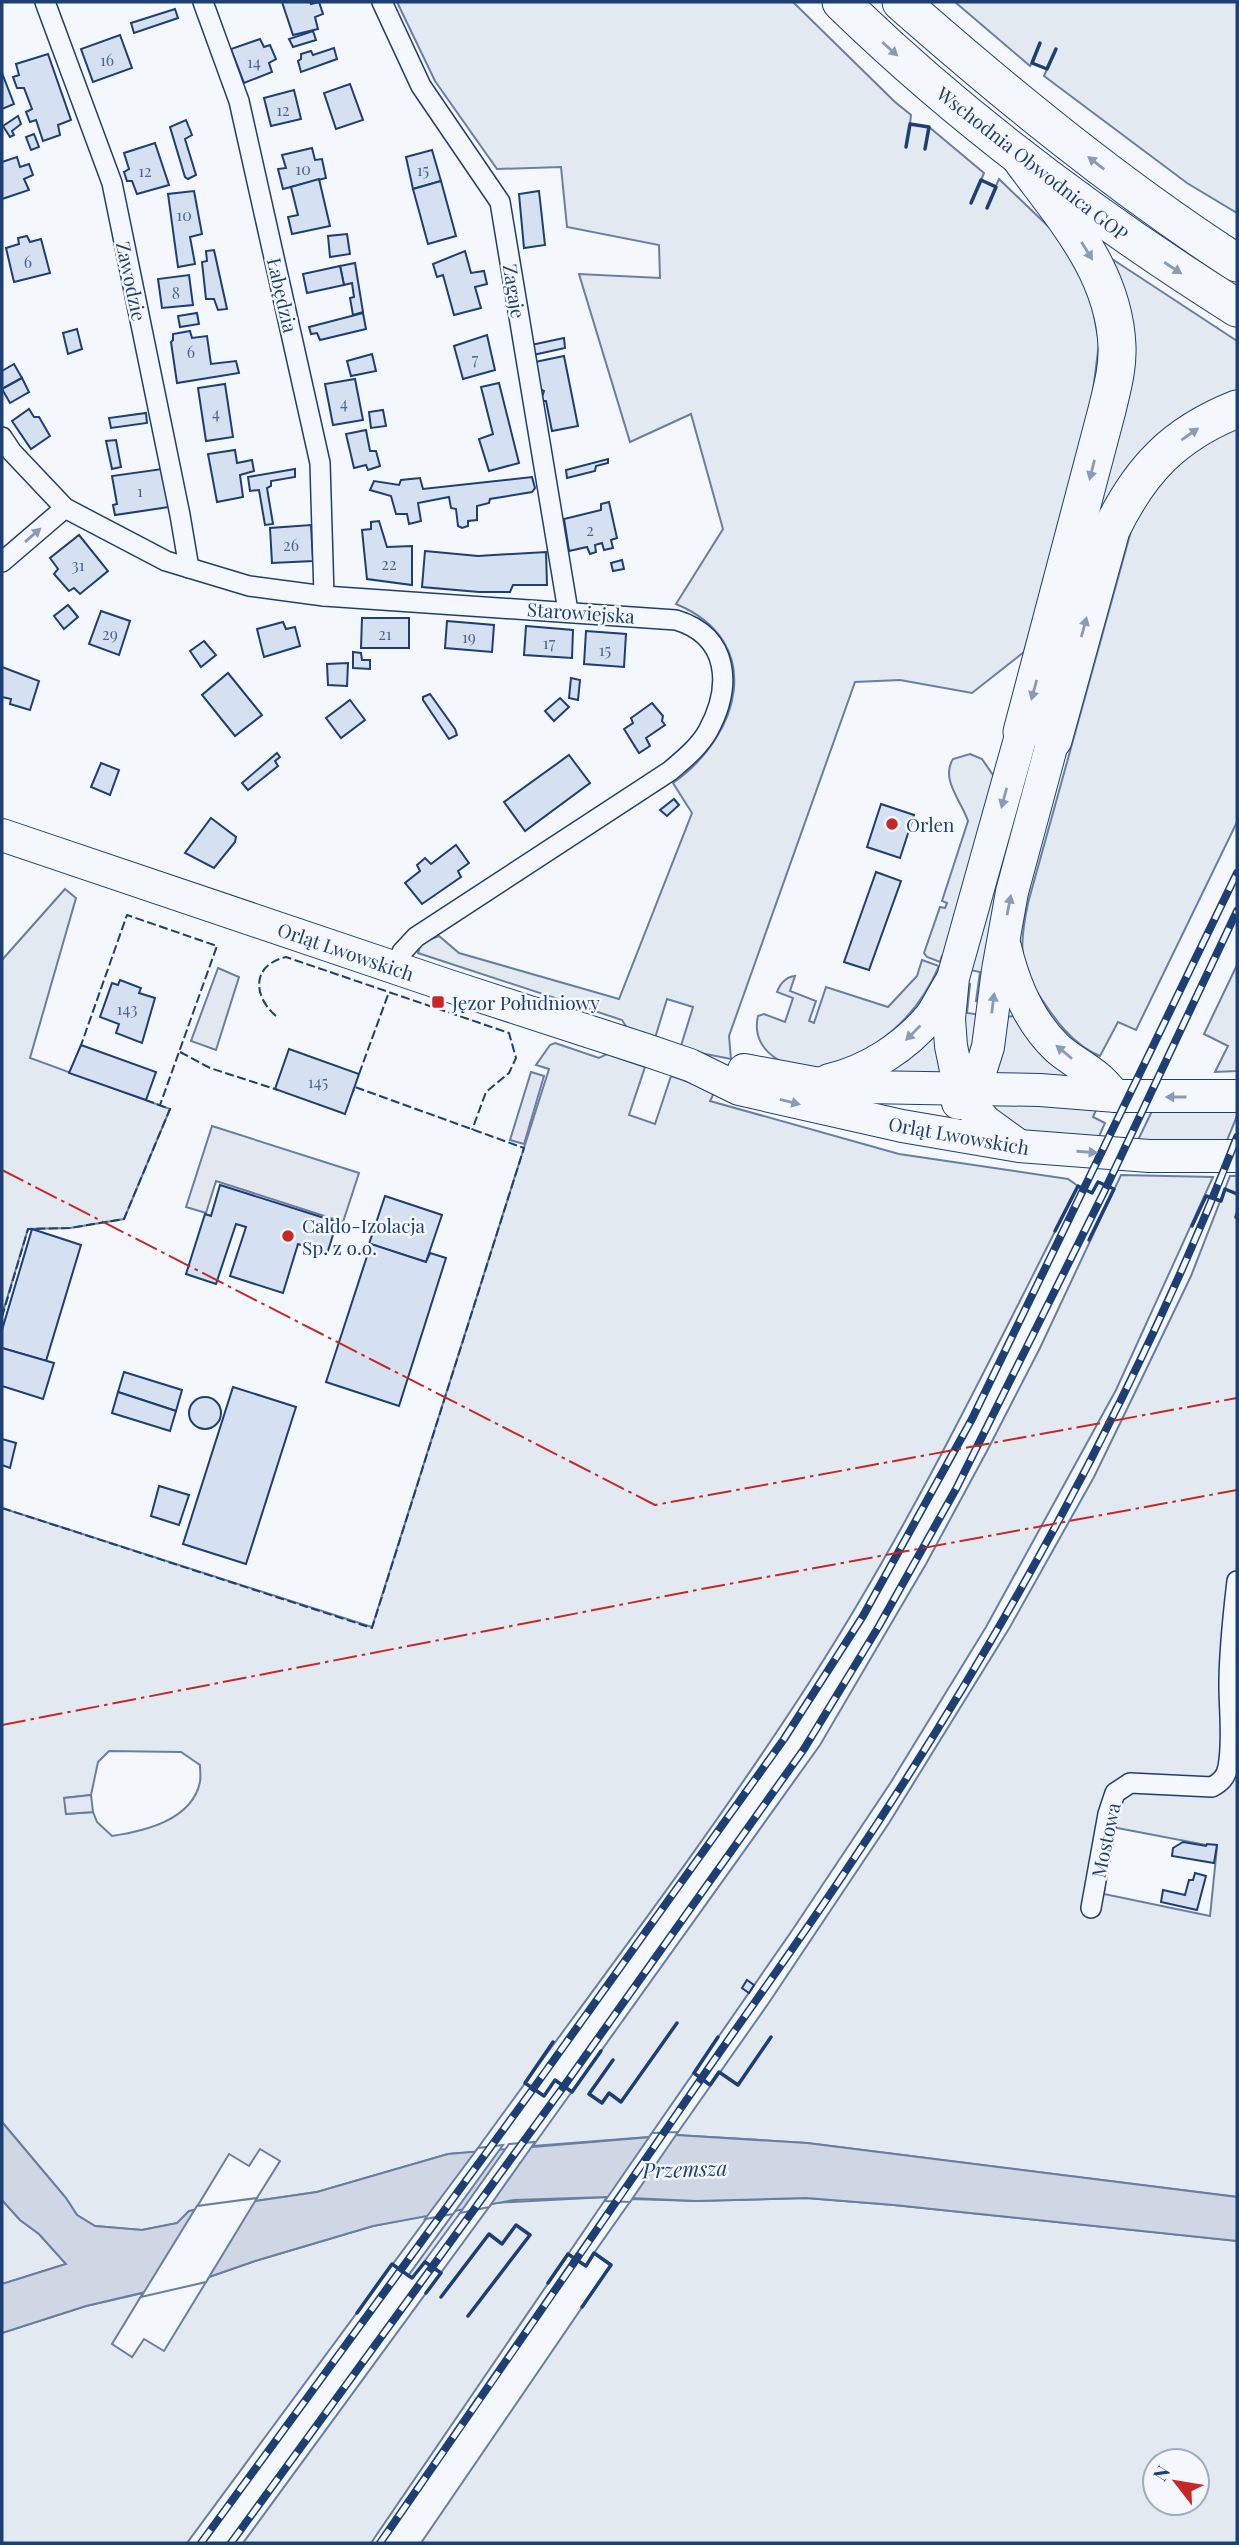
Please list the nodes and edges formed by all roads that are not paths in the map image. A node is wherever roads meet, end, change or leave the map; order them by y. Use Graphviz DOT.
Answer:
graph roads {
  1 [pos="45,2"];
  2 [pos="202,2"];
  3 [pos="382,2"];
  4 [pos="841,2"];
  5 [pos="901,2"];
  6 [pos="1019,156"];
  7 [pos="1237,262"];
  8 [pos="1237,308"];
  9 [pos="1237,409"];
  10 [pos="2,437"];
  11 [pos="65,508"];
  12 [pos="2,562"];
  13 [pos="189,568"];
  14 [pos="324,596"];
  15 [pos="568,611"];
  16 [pos="1038,736"];
  17 [pos="2,835"];
  18 [pos="1003,939"];
  19 [pos="396,968"];
  20 [pos="953,978"];
  21 [pos="691,1065"];
  22 [pos="814,1083"];
  23 [pos="967,1090"];
  24 [pos="1116,1096"];
  25 [pos="1237,1096"];
  26 [pos="902,1126"];
  27 [pos="1019,1146"];
  28 [pos="1237,1156"];
  29 [pos="1237,1581"];
  30 [pos="1091,1908"];
  1 -- 13 [label="street, Zawodzie"];
  2 -- 14 [label="street, Łabędzia"];
  3 -- 15 [label="street, Zagaje"];
  4 -- 6 [label="highway, Wschodnia Obwodnica GOP, one-way"];
  7 -- 5 [label="highway, Wschodnia Obwodnica GOP, one-way"];
  6 -- 8 [label="highway, Wschodnia Obwodnica GOP, one-way"];
  6 -- 16 [label="highway, one-way"];
  16 -- 9 [label="highway, one-way"];
  10 -- 11 [label="street, Starowiejska"];
  12 -- 11 [label="street, one-way"];
  11 -- 13 [label="street, Starowiejska"];
  13 -- 14 [label="street, Starowiejska"];
  14 -- 15 [label="street, Starowiejska"];
  15 -- 19 [label="street, Starowiejska"];
  18 -- 16 [label="main road, one-way"];
  16 -- 20 [label="main road, one-way"];
  17 -- 19 [label="main road, Orląt Lwowskich"];
  23 -- 18 [label="main road, one-way"];
  24 -- 18 [label="main road, one-way"];
  19 -- 21 [label="main road, Orląt Lwowskich"];
  20 -- 22 [label="main road, one-way"];
  20 -- 23 [label="main road"];
  21 -- 22 [label="main road, Orląt Lwowskich"];
  21 -- 26 [label="main road, Orląt Lwowskich, one-way"];
  22 -- 23 [label="main road, Orląt Lwowskich"];
  23 -- 24 [label="main road, Orląt Lwowskich"];
  23 -- 26 [label="main road"];
  23 -- 27 [label="main road"];
  25 -- 24 [label="main road, Orląt Lwowskich, one-way"];
  26 -- 27 [label="main road, Orląt Lwowskich"];
  27 -- 28 [label="main road, Orląt Lwowskich, one-way"];
  29 -- 30 [label="street, Mostowa"];
}
